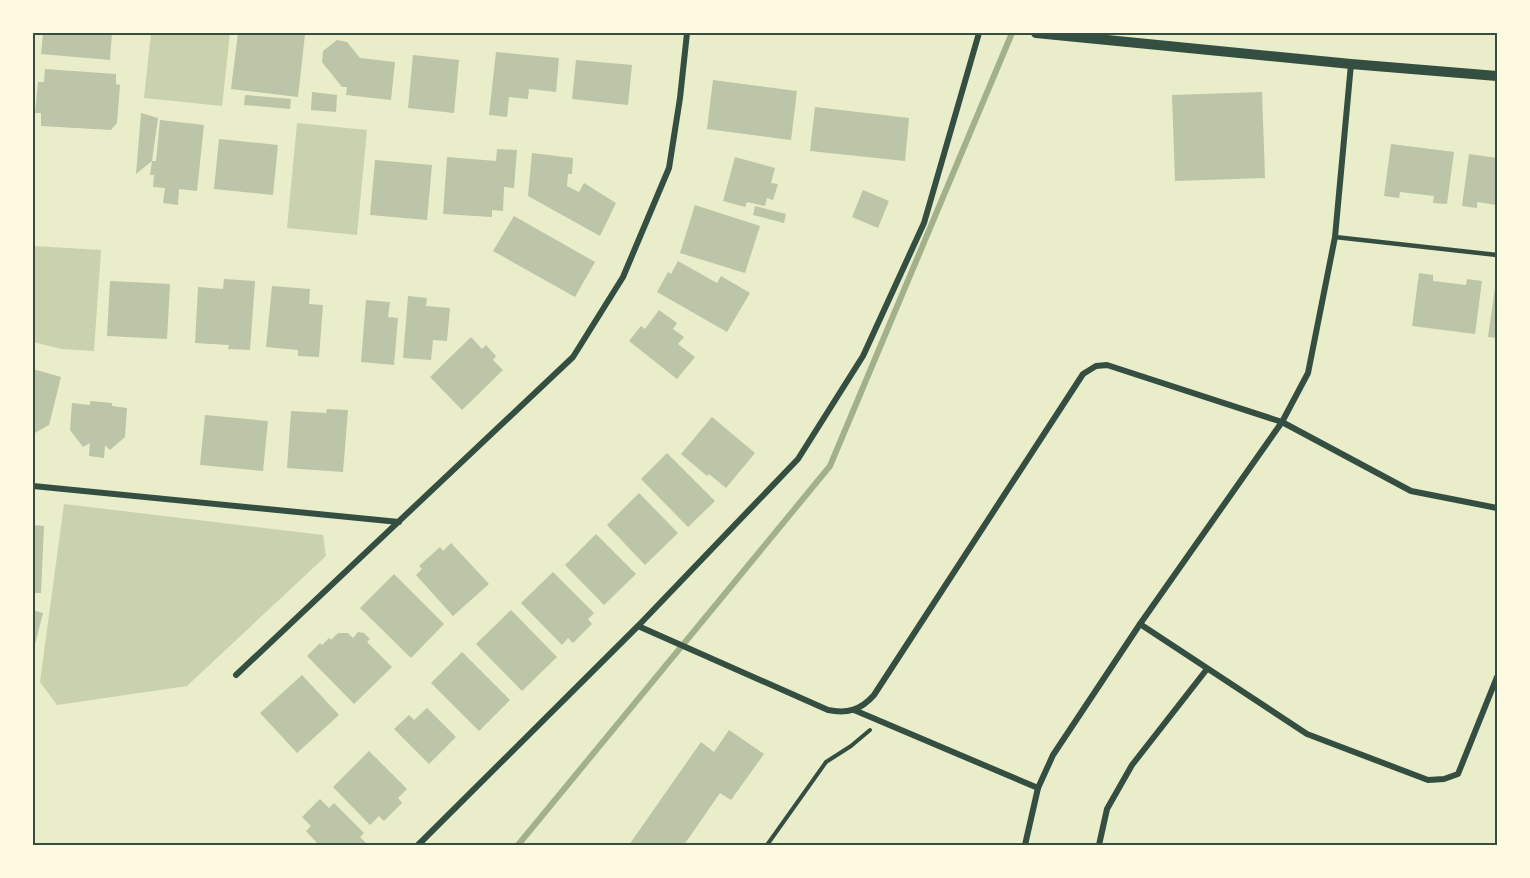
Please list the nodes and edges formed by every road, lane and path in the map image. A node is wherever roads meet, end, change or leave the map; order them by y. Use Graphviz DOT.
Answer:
graph roads {
  1 [pos="687,33"];
  2 [pos="979,33"];
  3 [pos="1036,33"];
  4 [pos="1351,64"];
  5 [pos="1497,75"];
  6 [pos="1335,237"];
  7 [pos="1497,255"];
  8 [pos="1282,422"];
  9 [pos="33,486"];
  10 [pos="1497,508"];
  11 [pos="399,522"];
  12 [pos="1140,624"];
  13 [pos="638,626"];
  14 [pos="1207,669"];
  15 [pos="236,675"];
  16 [pos="1497,677"];
  17 [pos="854,710"];
  18 [pos="879,721"];
  19 [pos="1038,788"];
  20 [pos="418,845"];
  21 [pos="767,845"];
  22 [pos="1025,845"];
  23 [pos="1098,845"];
  1 -- 11 [label="street"];
  2 -- 13 [label="street"];
  3 -- 4 [label="street"];
  4 -- 5 [label="street"];
  4 -- 6 [label="street"];
  6 -- 7 [label="lane"];
  6 -- 8 [label="street"];
  8 -- 10 [label="street"];
  8 -- 12 [label="street"];
  8 -- 17 [label="street"];
  9 -- 11 [label="street"];
  11 -- 15 [label="street"];
  12 -- 14 [label="street"];
  12 -- 19 [label="street"];
  13 -- 17 [label="street"];
  13 -- 20 [label="street"];
  14 -- 16 [label="street"];
  14 -- 23 [label="street"];
  17 -- 18 [label="street"];
  18 -- 19 [label="street"];
  18 -- 21 [label="path"];
  19 -- 22 [label="street"];
}
